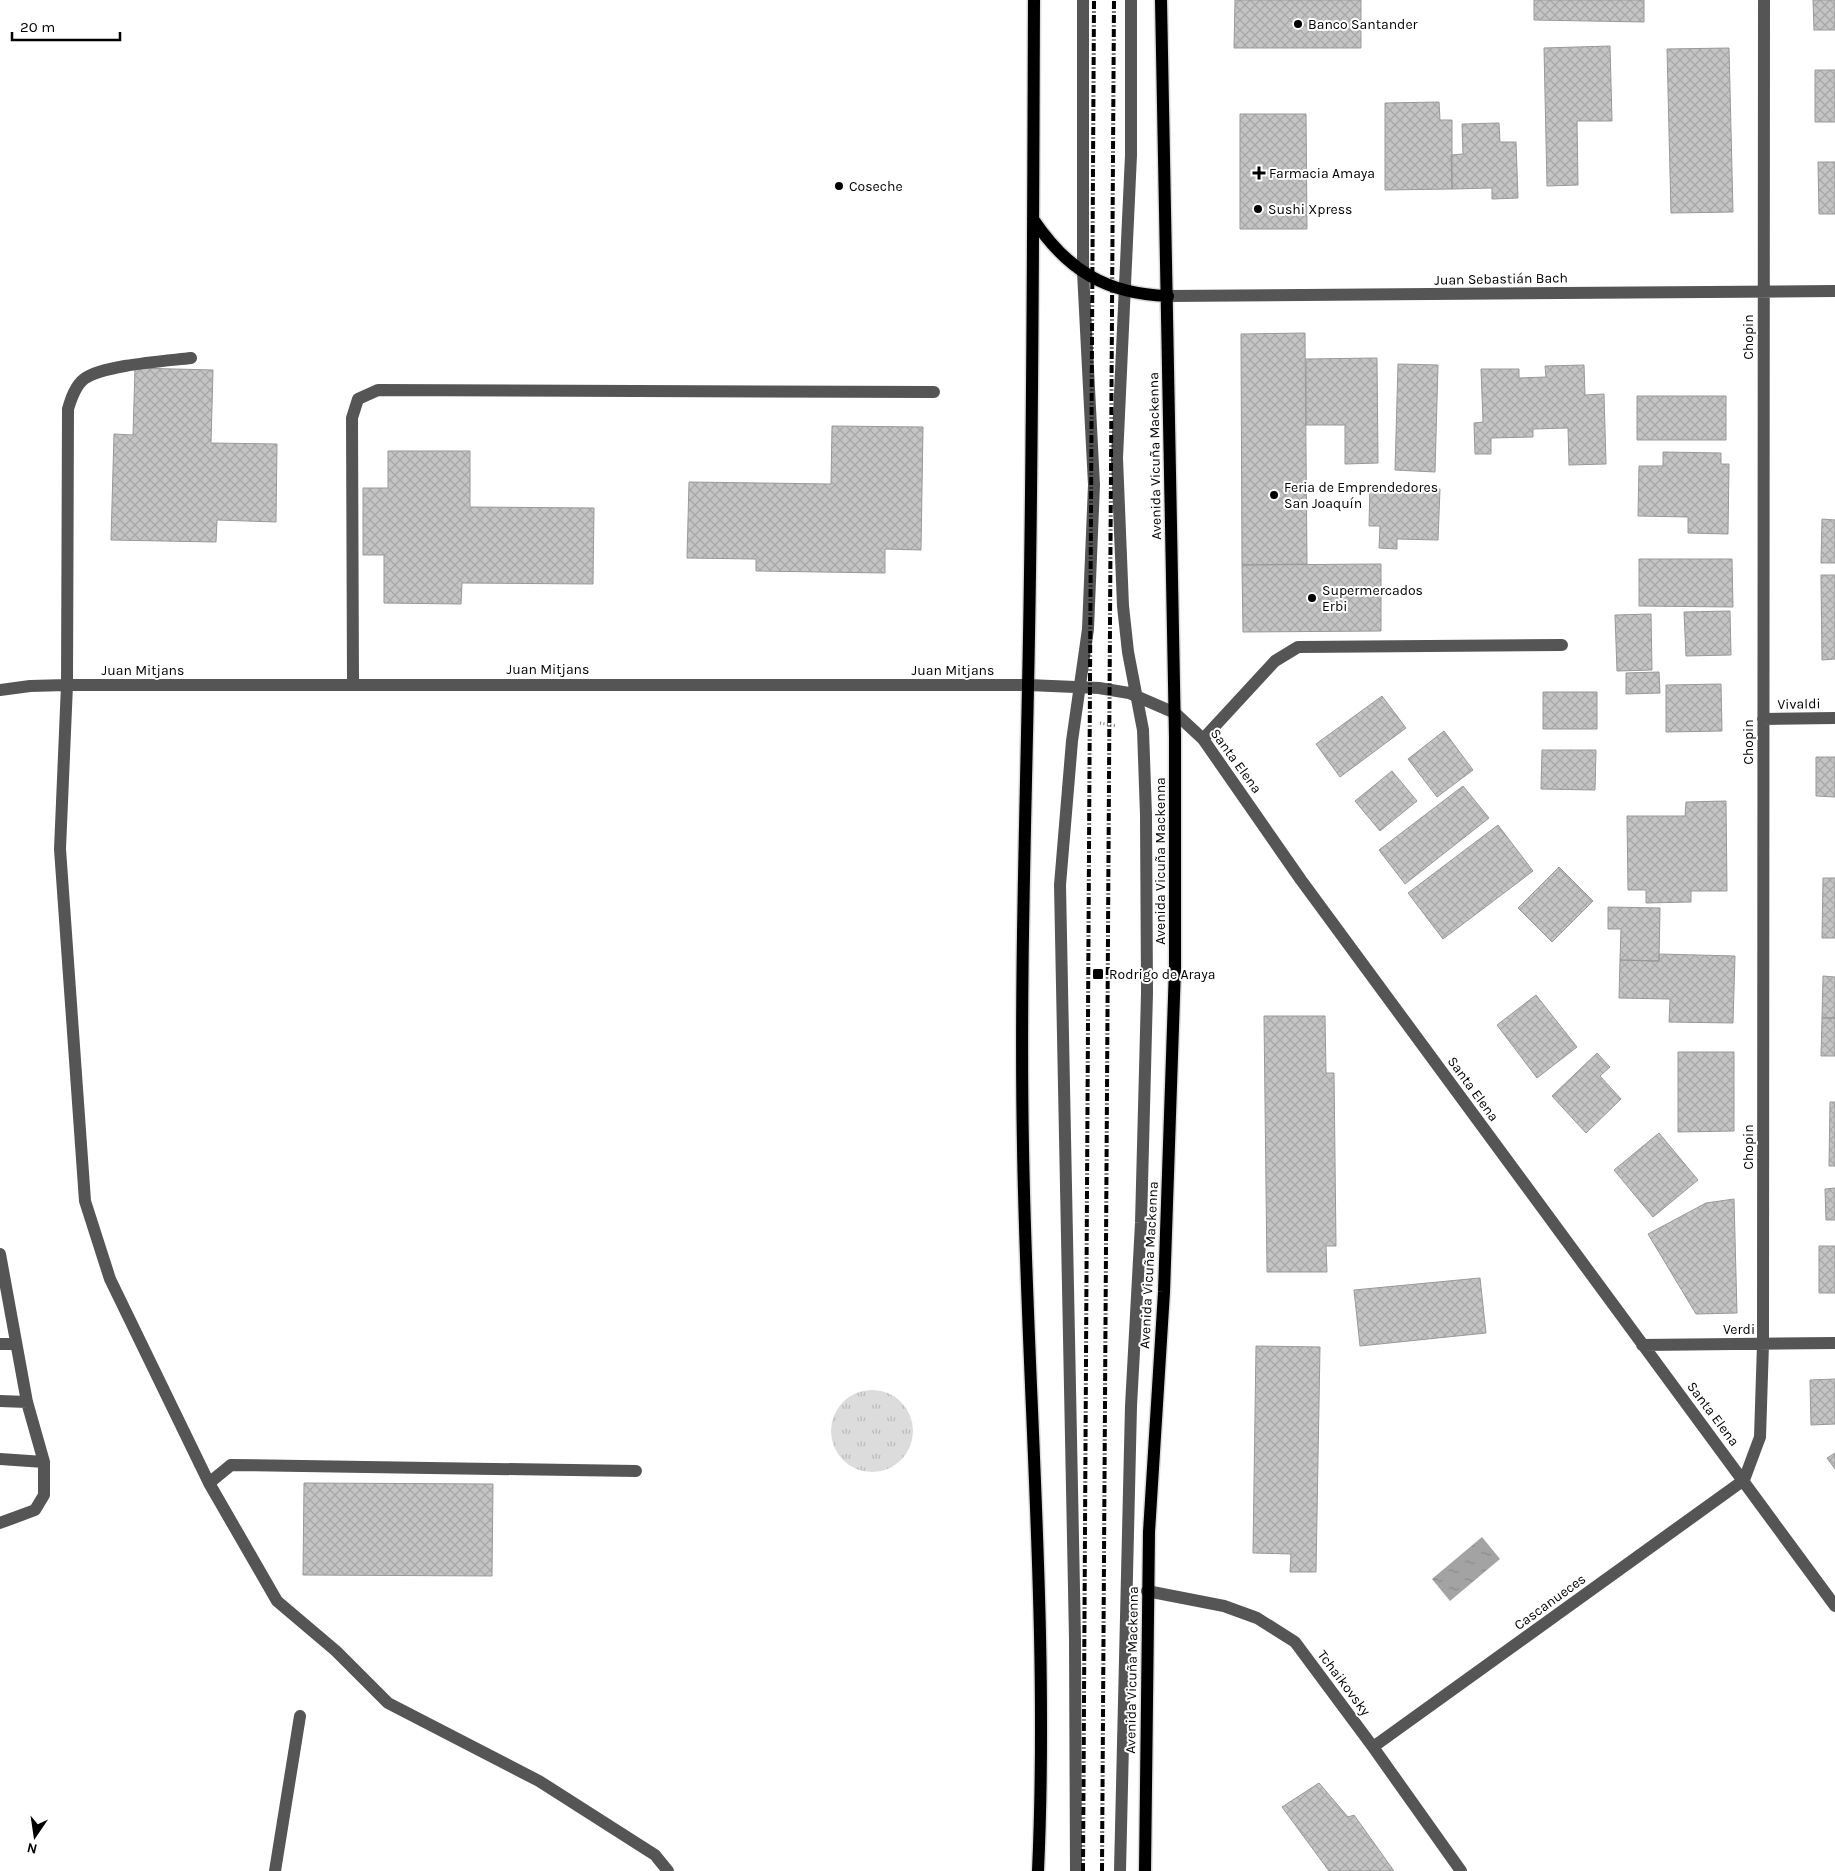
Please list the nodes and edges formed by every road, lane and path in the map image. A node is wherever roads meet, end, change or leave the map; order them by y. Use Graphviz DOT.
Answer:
graph roads {
  1 [pos="1034,0"];
  2 [pos="1083,0"];
  3 [pos="1132,0"];
  4 [pos="1161,0"];
  5 [pos="1764,0"];
  6 [pos="1034,219"];
  7 [pos="1083,272"];
  8 [pos="1125,291"];
  9 [pos="1835,291"];
  10 [pos="1764,292"];
  11 [pos="1168,296"];
  12 [pos="190,358"];
  13 [pos="934,392"];
  14 [pos="1562,645"];
  15 [pos="352,684"];
  16 [pos="1028,684"];
  17 [pos="67,685"];
  18 [pos="1079,687"];
  19 [pos="0,690"];
  20 [pos="1138,696"];
  21 [pos="1175,714"];
  22 [pos="1835,718"];
  23 [pos="1763,719"];
  24 [pos="1203,739"];
  25 [pos="0,1254"];
  26 [pos="1835,1343"];
  27 [pos="0,1344"];
  28 [pos="15,1344"];
  29 [pos="1763,1344"];
  30 [pos="1642,1345"];
  31 [pos="0,1401"];
  32 [pos="27,1402"];
  33 [pos="0,1460"];
  34 [pos="44,1462"];
  35 [pos="636,1470"];
  36 [pos="1744,1480"];
  37 [pos="209,1483"];
  38 [pos="0,1523"];
  39 [pos="1147,1591"];
  40 [pos="1835,1606"];
  41 [pos="300,1716"];
  42 [pos="1373,1747"];
  43 [pos="275,1871"];
  44 [pos="668,1871"];
  45 [pos="1038,1871"];
  46 [pos="1076,1871"];
  47 [pos="1120,1871"];
  48 [pos="1145,1871"];
  49 [pos="1460,1871"];
  1 -- 6 [label="main road"];
  2 -- 7 [label="street"];
  3 -- 8 [label="street"];
  4 -- 11 [label="main road, Avenida Vicuña Mackenna"];
  5 -- 10 [label="street, Chopin"];
  6 -- 7 [label="main road"];
  6 -- 16 [label="main road"];
  7 -- 8 [label="main road"];
  7 -- 18 [label="street"];
  8 -- 11 [label="main road"];
  8 -- 20 [label="street"];
  9 -- 10 [label="street, Juan Sebastián Bach"];
  10 -- 11 [label="street, Juan Sebastián Bach"];
  10 -- 23 [label="street, Chopin"];
  11 -- 21 [label="main road, Avenida Vicuña Mackenna"];
  12 -- 17 [label="street"];
  13 -- 15 [label="street"];
  14 -- 24 [label="street"];
  15 -- 16 [label="street, Juan Mitjans"];
  15 -- 17 [label="street, Juan Mitjans"];
  16 -- 18 [label="street, Santa Elena"];
  16 -- 45 [label="main road"];
  17 -- 19 [label="street, Juan Mitjans"];
  17 -- 37 [label="street"];
  18 -- 20 [label="street, Santa Elena"];
  18 -- 46 [label="street"];
  20 -- 21 [label="street, Santa Elena"];
  20 -- 47 [label="street"];
  21 -- 24 [label="street, Santa Elena"];
  21 -- 39 [label="main road, Avenida Vicuña Mackenna"];
  22 -- 23 [label="street, Vivaldi"];
  23 -- 29 [label="street, Chopin"];
  24 -- 30 [label="street, Santa Elena"];
  25 -- 28 [label="street"];
  26 -- 29 [label="street, Verdi"];
  27 -- 28 [label="street"];
  28 -- 32 [label="street"];
  29 -- 30 [label="street, Verdi"];
  29 -- 36 [label="street, Chopin"];
  30 -- 36 [label="street, Santa Elena"];
  31 -- 32 [label="street"];
  32 -- 34 [label="street"];
  33 -- 34 [label="street"];
  34 -- 38 [label="street"];
  35 -- 37 [label="street"];
  36 -- 40 [label="street, Santa Elena"];
  36 -- 42 [label="street, Cascanueces"];
  37 -- 44 [label="street"];
  39 -- 42 [label="street, Tchaikovsky"];
  39 -- 48 [label="main road, Avenida Vicuña Mackenna"];
  41 -- 43 [label="street"];
  42 -- 49 [label="street, Tchaikovsky"];
}
